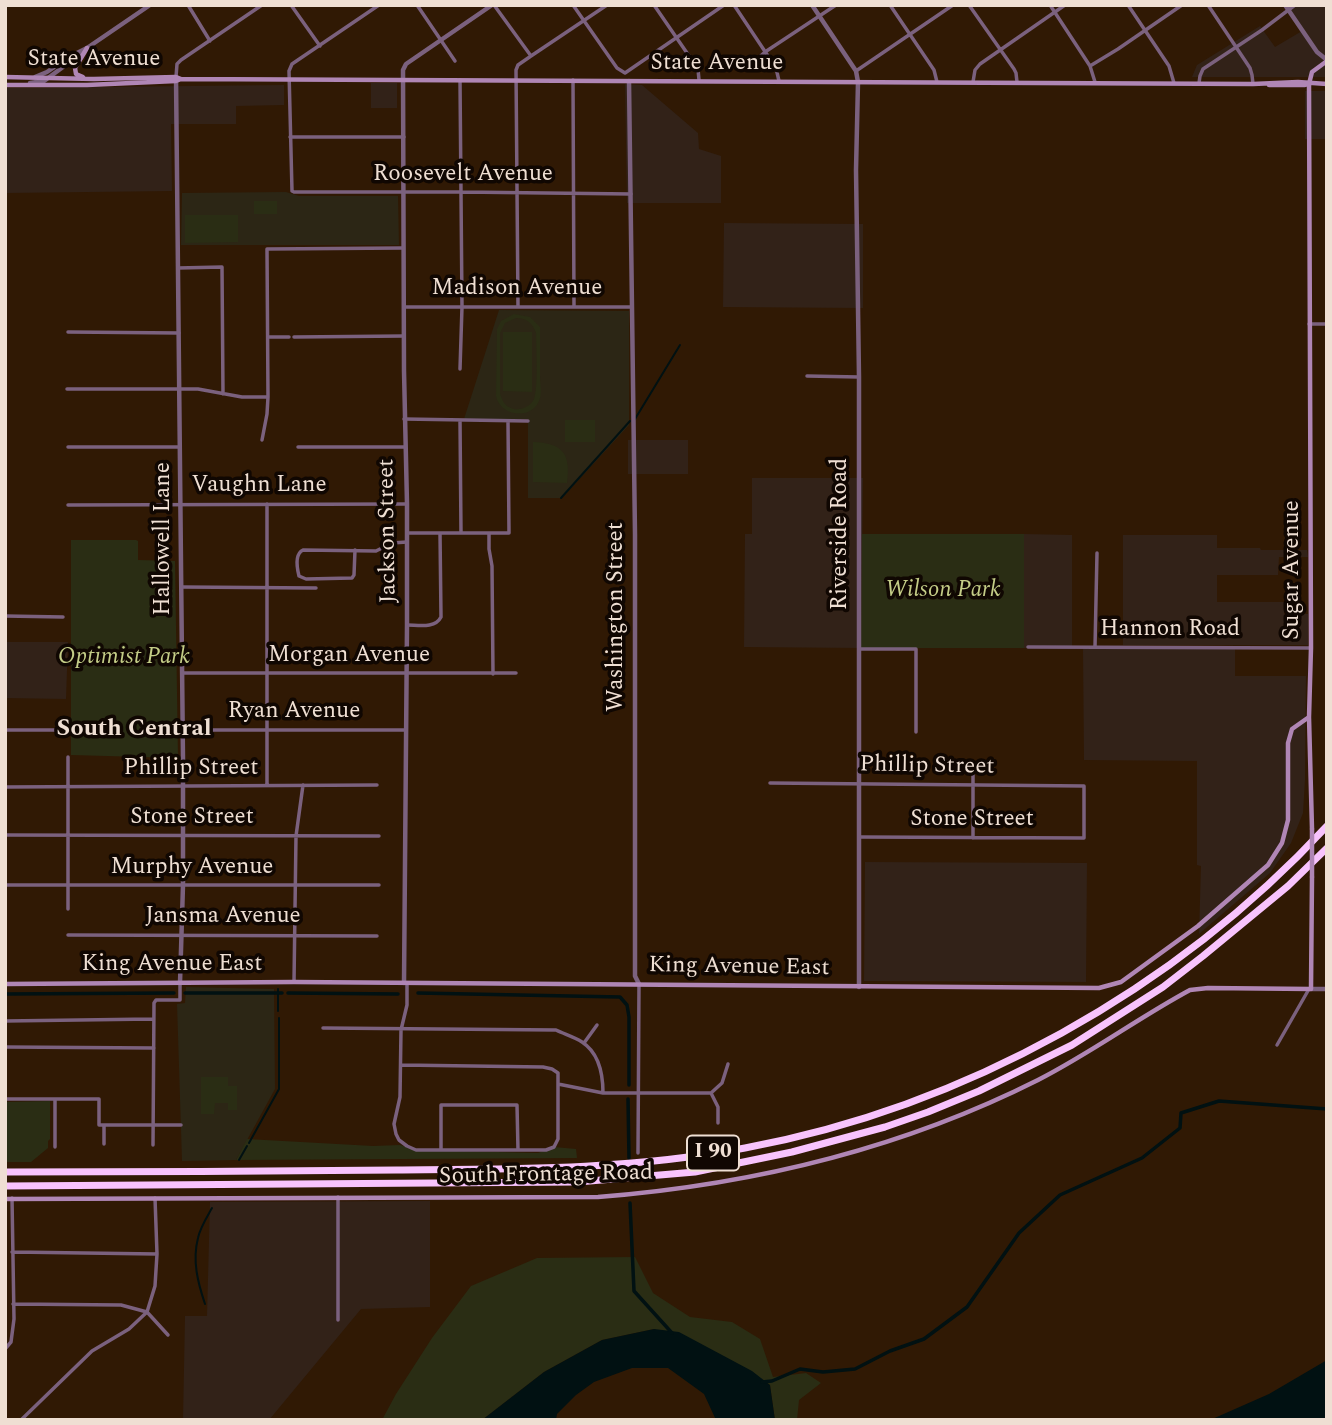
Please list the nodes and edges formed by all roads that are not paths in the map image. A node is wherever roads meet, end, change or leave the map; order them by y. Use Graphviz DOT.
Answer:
graph roads {
  1 [pos="150,5"];
  2 [pos="188,5"];
  3 [pos="262,5"];
  4 [pos="291,5"];
  5 [pos="379,5"];
  6 [pos="416,5"];
  7 [pos="493,5"];
  8 [pos="573,5"];
  9 [pos="607,5"];
  10 [pos="654,5"];
  11 [pos="724,5"];
  12 [pos="734,5"];
  13 [pos="812,5"];
  14 [pos="836,5"];
  15 [pos="890,5"];
  16 [pos="953,5"];
  17 [pos="969,5"];
  18 [pos="1050,5"];
  19 [pos="1065,5"];
  20 [pos="1128,5"];
  21 [pos="1182,5"];
  22 [pos="1208,5"];
  23 [pos="1295,5"];
  24 [pos="1286,8"];
  25 [pos="1055,12"];
  26 [pos="820,16"];
  27 [pos="584,21"];
  28 [pos="1146,31"];
  29 [pos="911,34"];
  30 [pos="676,37"];
  31 [pos="441,40"];
  32 [pos="210,41"];
  33 [pos="320,46"];
  34 [pos="88,48"];
  35 [pos="1236,48"];
  36 [pos="1001,51"];
  37 [pos="765,52"];
  38 [pos="1317,52"];
  39 [pos="531,57"];
  40 [pos="454,61"];
  41 [pos="1327,61"];
  42 [pos="1090,65"];
  43 [pos="1319,66"];
  44 [pos="750,69"];
  45 [pos="856,71"];
  46 [pos="5,77"];
  47 [pos="33,77"];
  48 [pos="48,78"];
  49 [pos="94,79"];
  50 [pos="178,79"];
  51 [pos="289,79"];
  52 [pos="403,79"];
  53 [pos="517,79"];
  54 [pos="460,80"];
  55 [pos="573,80"];
  56 [pos="629,81"];
  57 [pos="699,81"];
  58 [pos="779,82"];
  59 [pos="858,82"];
  60 [pos="937,82"];
  61 [pos="973,82"];
  62 [pos="1017,82"];
  63 [pos="1095,82"];
  64 [pos="1174,83"];
  65 [pos="1199,83"];
  66 [pos="1253,83"];
  67 [pos="1309,83"];
  68 [pos="5,84"];
  69 [pos="1327,84"];
  70 [pos="290,136"];
  71 [pos="404,137"];
  72 [pos="402,192"];
  73 [pos="461,192"];
  74 [pos="517,192"];
  75 [pos="573,193"];
  76 [pos="631,194"];
  77 [pos="403,248"];
  78 [pos="178,268"];
  79 [pos="404,307"];
  80 [pos="462,307"];
  81 [pos="518,307"];
  82 [pos="574,307"];
  83 [pos="631,307"];
  84 [pos="1309,324"];
  85 [pos="1327,324"];
  86 [pos="68,332"];
  87 [pos="179,333"];
  88 [pos="404,336"];
  89 [pos="268,337"];
  90 [pos="460,369"];
  91 [pos="807,376"];
  92 [pos="859,377"];
  93 [pos="67,389"];
  94 [pos="180,390"];
  95 [pos="223,394"];
  96 [pos="268,397"];
  97 [pos="404,419"];
  98 [pos="460,420"];
  99 [pos="508,421"];
  100 [pos="528,421"];
  101 [pos="262,440"];
  102 [pos="68,447"];
  103 [pos="180,447"];
  104 [pos="298,447"];
  105 [pos="405,447"];
  106 [pos="181,504"];
  107 [pos="267,504"];
  108 [pos="407,504"];
  109 [pos="68,505"];
  110 [pos="407,533"];
  111 [pos="440,533"];
  112 [pos="461,533"];
  113 [pos="489,533"];
  114 [pos="407,542"];
  115 [pos="355,550"];
  116 [pos="1097,552"];
  117 [pos="182,587"];
  118 [pos="316,587"];
  119 [pos="267,588"];
  120 [pos="5,616"];
  121 [pos="63,617"];
  122 [pos="407,625"];
  123 [pos="1028,647"];
  124 [pos="1095,647"];
  125 [pos="1311,648"];
  126 [pos="859,649"];
  127 [pos="182,673"];
  128 [pos="405,673"];
  129 [pos="516,673"];
  130 [pos="267,674"];
  131 [pos="493,674"];
  132 [pos="1309,717"];
  133 [pos="267,729"];
  134 [pos="5,730"];
  135 [pos="65,730"];
  136 [pos="183,730"];
  137 [pos="405,730"];
  138 [pos="916,732"];
  139 [pos="68,757"];
  140 [pos="973,763"];
  141 [pos="770,783"];
  142 [pos="859,784"];
  143 [pos="303,785"];
  144 [pos="377,785"];
  145 [pos="973,785"];
  146 [pos="183,786"];
  147 [pos="267,786"];
  148 [pos="5,787"];
  149 [pos="67,787"];
  150 [pos="1327,826"];
  151 [pos="5,835"];
  152 [pos="182,835"];
  153 [pos="68,836"];
  154 [pos="296,836"];
  155 [pos="379,836"];
  156 [pos="860,837"];
  157 [pos="973,838"];
  158 [pos="1084,838"];
  159 [pos="1327,848"];
  160 [pos="183,884"];
  161 [pos="5,885"];
  162 [pos="296,885"];
  163 [pos="68,886"];
  164 [pos="379,886"];
  165 [pos="68,909"];
  166 [pos="68,935"];
  167 [pos="182,935"];
  168 [pos="294,935"];
  169 [pos="377,936"];
  170 [pos="294,982"];
  171 [pos="180,983"];
  172 [pos="405,983"];
  173 [pos="5,984"];
  174 [pos="639,984"];
  175 [pos="859,987"];
  176 [pos="1311,989"];
  177 [pos="1327,989"];
  178 [pos="153,1019"];
  179 [pos="5,1021"];
  180 [pos="597,1025"];
  181 [pos="323,1028"];
  182 [pos="401,1030"];
  183 [pos="584,1043"];
  184 [pos="1277,1045"];
  185 [pos="5,1047"];
  186 [pos="154,1048"];
  187 [pos="728,1064"];
  188 [pos="401,1065"];
  189 [pos="558,1084"];
  190 [pos="603,1093"];
  191 [pos="639,1093"];
  192 [pos="711,1093"];
  193 [pos="5,1099"];
  194 [pos="55,1099"];
  195 [pos="718,1123"];
  196 [pos="104,1125"];
  197 [pos="153,1125"];
  198 [pos="181,1125"];
  199 [pos="104,1144"];
  200 [pos="153,1145"];
  201 [pos="55,1147"];
  202 [pos="441,1150"];
  203 [pos="518,1150"];
  204 [pos="638,1153"];
  205 [pos="5,1172"];
  206 [pos="5,1186"];
  207 [pos="12,1198"];
  208 [pos="155,1198"];
  209 [pos="338,1198"];
  210 [pos="5,1199"];
  211 [pos="12,1252"];
  212 [pos="157,1254"];
  213 [pos="13,1304"];
  214 [pos="146,1312"];
  215 [pos="338,1320"];
  216 [pos="168,1335"];
  217 [pos="5,1349"];
  218 [pos="21,1420"];
  1 -- 34 [label="street"];
  2 -- 32 [label="street"];
  3 -- 32 [label="street"];
  4 -- 33 [label="street"];
  5 -- 33 [label="street"];
  6 -- 31 [label="street"];
  7 -- 31 [label="street"];
  7 -- 39 [label="street"];
  8 -- 27 [label="street"];
  9 -- 27 [label="street"];
  10 -- 30 [label="street"];
  11 -- 30 [label="street"];
  12 -- 37 [label="street"];
  13 -- 26 [label="street"];
  14 -- 26 [label="street"];
  15 -- 29 [label="street"];
  16 -- 29 [label="street"];
  17 -- 36 [label="street"];
  18 -- 25 [label="street"];
  19 -- 25 [label="street"];
  20 -- 28 [label="street"];
  21 -- 28 [label="street"];
  22 -- 35 [label="street"];
  23 -- 24 [label="street"];
  24 -- 35 [label="street"];
  24 -- 38 [label="street"];
  25 -- 36 [label="street"];
  25 -- 42 [label="street"];
  26 -- 37 [label="street"];
  26 -- 45 [label="street"];
  27 -- 30 [label="street"];
  27 -- 39 [label="street"];
  28 -- 42 [label="street"];
  28 -- 64 [label="street"];
  29 -- 45 [label="street"];
  29 -- 60 [label="street"];
  30 -- 57 [label="street"];
  31 -- 40 [label="street"];
  31 -- 52 [label="street"];
  32 -- 50 [label="street"];
  33 -- 51 [label="street"];
  34 -- 47 [label="street"];
  34 -- 48 [label="street"];
  34 -- 49 [label="main road"];
  35 -- 65 [label="street"];
  35 -- 66 [label="street"];
  36 -- 61 [label="street"];
  36 -- 62 [label="street"];
  37 -- 44 [label="street"];
  37 -- 58 [label="street"];
  38 -- 41 [label="street"];
  38 -- 43 [label="street"];
  39 -- 53 [label="street"];
  41 -- 43 [label="main road"];
  42 -- 63 [label="street"];
  43 -- 67 [label="main road"];
  45 -- 59 [label="street, Riverside Road"];
  46 -- 47 [label="main road, State Avenue"];
  47 -- 48 [label="main road, State Avenue"];
  48 -- 49 [label="main road, State Avenue"];
  48 -- 68 [label="street"];
  49 -- 50 [label="main road, State Avenue"];
  50 -- 51 [label="main road, State Avenue"];
  50 -- 68 [label="main road, State Avenue"];
  50 -- 78 [label="street, Hallowell Lane"];
  51 -- 52 [label="main road, State Avenue"];
  51 -- 70 [label="street"];
  52 -- 54 [label="main road, State Avenue"];
  52 -- 71 [label="street, Jackson Street"];
  53 -- 54 [label="main road, State Avenue"];
  53 -- 55 [label="main road, State Avenue"];
  53 -- 74 [label="street"];
  54 -- 73 [label="street"];
  55 -- 56 [label="main road, State Avenue"];
  55 -- 75 [label="street"];
  56 -- 57 [label="main road, State Avenue"];
  56 -- 76 [label="street, Washington Street"];
  57 -- 58 [label="main road, State Avenue"];
  58 -- 59 [label="main road, State Avenue"];
  59 -- 60 [label="main road, State Avenue"];
  59 -- 92 [label="street, Riverside Road"];
  60 -- 61 [label="main road, State Avenue"];
  61 -- 62 [label="main road, State Avenue"];
  62 -- 63 [label="main road, State Avenue"];
  63 -- 64 [label="main road, State Avenue"];
  64 -- 65 [label="main road, State Avenue"];
  65 -- 66 [label="main road, State Avenue"];
  66 -- 67 [label="main road, State Avenue"];
  67 -- 69 [label="main road, State Avenue"];
  67 -- 84 [label="main road, Sugar Avenue"];
  70 -- 71 [label="street"];
  70 -- 72 [label="street, Roosevelt Avenue"];
  71 -- 72 [label="street, Jackson Street"];
  72 -- 73 [label="street, Roosevelt Avenue"];
  72 -- 77 [label="street, Jackson Street"];
  73 -- 74 [label="street, Roosevelt Avenue"];
  73 -- 80 [label="street"];
  74 -- 75 [label="street, Roosevelt Avenue"];
  74 -- 81 [label="street"];
  75 -- 76 [label="street, Roosevelt Avenue"];
  75 -- 82 [label="street"];
  76 -- 83 [label="street, Washington Street"];
  77 -- 79 [label="street, Jackson Street"];
  77 -- 89 [label="street"];
  78 -- 87 [label="street, Hallowell Lane"];
  78 -- 95 [label="street"];
  79 -- 80 [label="street, Madison Avenue"];
  79 -- 88 [label="street, Jackson Street"];
  80 -- 81 [label="street, Madison Avenue"];
  80 -- 90 [label="street"];
  81 -- 82 [label="street, Madison Avenue"];
  82 -- 83 [label="street, Madison Avenue"];
  83 -- 174 [label="street, Washington Street"];
  84 -- 85 [label="street"];
  84 -- 125 [label="main road, Sugar Avenue"];
  86 -- 87 [label="street"];
  87 -- 94 [label="street, Hallowell Lane"];
  88 -- 89 [label="street"];
  88 -- 97 [label="street, Jackson Street"];
  89 -- 96 [label="street"];
  91 -- 92 [label="street"];
  92 -- 126 [label="street, Riverside Road"];
  93 -- 94 [label="street"];
  94 -- 95 [label="street"];
  94 -- 103 [label="street, Hallowell Lane"];
  95 -- 96 [label="street"];
  96 -- 101 [label="street"];
  97 -- 98 [label="street"];
  97 -- 105 [label="street, Jackson Street"];
  98 -- 99 [label="street"];
  98 -- 112 [label="street"];
  99 -- 100 [label="street"];
  99 -- 113 [label="street"];
  102 -- 103 [label="street"];
  103 -- 106 [label="street, Hallowell Lane"];
  104 -- 105 [label="street"];
  105 -- 108 [label="street, Jackson Street"];
  106 -- 107 [label="street, Vaughn Lane"];
  106 -- 109 [label="street, Vaughn Lane"];
  106 -- 117 [label="street, Hallowell Lane"];
  107 -- 108 [label="street, Vaughn Lane"];
  107 -- 119 [label="street"];
  108 -- 110 [label="street, Jackson Street"];
  110 -- 111 [label="street"];
  110 -- 114 [label="street, Jackson Street"];
  111 -- 112 [label="street"];
  111 -- 122 [label="street"];
  112 -- 113 [label="street"];
  113 -- 131 [label="street"];
  114 -- 115 [label="street"];
  114 -- 122 [label="street, Jackson Street"];
  115 -- 115 [label="street"];
  116 -- 124 [label="street"];
  117 -- 119 [label="street"];
  117 -- 127 [label="street, Hallowell Lane"];
  118 -- 119 [label="street"];
  119 -- 130 [label="street"];
  120 -- 121 [label="street"];
  122 -- 128 [label="street, Jackson Street"];
  123 -- 124 [label="street, Hannon Road"];
  124 -- 125 [label="street, Hannon Road"];
  125 -- 132 [label="main road, Sugar Avenue"];
  126 -- 138 [label="street"];
  126 -- 142 [label="street, Riverside Road"];
  127 -- 130 [label="street, Morgan Avenue"];
  127 -- 136 [label="street, Hallowell Lane"];
  128 -- 130 [label="street, Morgan Avenue"];
  128 -- 131 [label="street, Morgan Avenue"];
  128 -- 137 [label="street, Jackson Street"];
  129 -- 131 [label="street, Morgan Avenue"];
  130 -- 133 [label="street"];
  132 -- 175 [label="main road, King Avenue East"];
  132 -- 176 [label="main road, Sugar Avenue, bridge"];
  133 -- 136 [label="street, Ryan Avenue"];
  133 -- 137 [label="street, Ryan Avenue"];
  133 -- 147 [label="street"];
  134 -- 135 [label="street"];
  136 -- 146 [label="street, Hallowell Lane"];
  137 -- 172 [label="street, Jackson Street"];
  139 -- 149 [label="street"];
  140 -- 145 [label="street"];
  141 -- 142 [label="street, Phillip Street"];
  142 -- 145 [label="street, Phillip Street"];
  142 -- 156 [label="street, Riverside Road"];
  143 -- 144 [label="street, Phillip Street"];
  143 -- 147 [label="street, Phillip Street"];
  143 -- 154 [label="street"];
  145 -- 157 [label="street"];
  145 -- 158 [label="street, Phillip Street"];
  146 -- 147 [label="street, Phillip Street"];
  146 -- 149 [label="street, Phillip Street"];
  146 -- 152 [label="street, Hallowell Lane"];
  148 -- 149 [label="street, Phillip Street"];
  149 -- 153 [label="street"];
  150 -- 205 [label="highway, I 90"];
  151 -- 153 [label="street, Stone Street"];
  152 -- 153 [label="street, Stone Street"];
  152 -- 154 [label="street, Stone Street"];
  152 -- 160 [label="street, Hallowell Lane"];
  153 -- 163 [label="street"];
  154 -- 155 [label="street, Stone Street"];
  154 -- 162 [label="street"];
  156 -- 157 [label="street, Stone Street"];
  156 -- 175 [label="street, Riverside Road"];
  157 -- 158 [label="street, Stone Street"];
  159 -- 206 [label="highway, I 90"];
  160 -- 162 [label="street, Murphy Avenue"];
  160 -- 163 [label="street, Murphy Avenue"];
  160 -- 167 [label="street, Hallowell Lane"];
  161 -- 163 [label="street, Murphy Avenue"];
  162 -- 164 [label="street, Murphy Avenue"];
  162 -- 168 [label="street"];
  163 -- 165 [label="street"];
  166 -- 167 [label="street, Jansma Avenue"];
  167 -- 168 [label="street, Jansma Avenue"];
  167 -- 171 [label="street, Hallowell Lane"];
  168 -- 169 [label="street, Jansma Avenue"];
  168 -- 170 [label="street"];
  170 -- 171 [label="main road, King Avenue East"];
  170 -- 172 [label="main road, King Avenue East"];
  171 -- 173 [label="main road, King Avenue East"];
  171 -- 178 [label="street, Hallowell Lane"];
  172 -- 174 [label="main road, King Avenue East"];
  172 -- 182 [label="street, Jackson Street"];
  174 -- 175 [label="main road, King Avenue East"];
  174 -- 191 [label="street, Washington Street"];
  176 -- 177 [label="street"];
  176 -- 184 [label="street"];
  176 -- 209 [label="main road, South Frontage Road"];
  178 -- 179 [label="street"];
  178 -- 186 [label="street"];
  180 -- 183 [label="street"];
  181 -- 182 [label="street"];
  182 -- 183 [label="street"];
  182 -- 188 [label="street, Jackson Street"];
  183 -- 190 [label="street"];
  185 -- 186 [label="street"];
  186 -- 197 [label="street"];
  187 -- 192 [label="street"];
  188 -- 189 [label="street"];
  188 -- 202 [label="street, Jackson Street"];
  189 -- 190 [label="street"];
  189 -- 203 [label="street"];
  190 -- 191 [label="street"];
  191 -- 192 [label="street"];
  191 -- 204 [label="street, Washington Street"];
  192 -- 195 [label="street"];
  193 -- 194 [label="street"];
  194 -- 196 [label="street"];
  194 -- 201 [label="street"];
  196 -- 197 [label="street"];
  196 -- 199 [label="street"];
  197 -- 198 [label="street"];
  197 -- 200 [label="street"];
  202 -- 203 [label="street"];
  202 -- 203 [label="street"];
  207 -- 208 [label="main road, South Frontage Road"];
  207 -- 210 [label="main road, South Frontage Road"];
  207 -- 211 [label="street"];
  208 -- 209 [label="main road, South Frontage Road"];
  208 -- 212 [label="street"];
  209 -- 215 [label="street"];
  211 -- 212 [label="street"];
  211 -- 213 [label="street"];
  212 -- 214 [label="street"];
  213 -- 214 [label="street"];
  213 -- 217 [label="street"];
  214 -- 216 [label="street"];
  214 -- 218 [label="street"];
}
